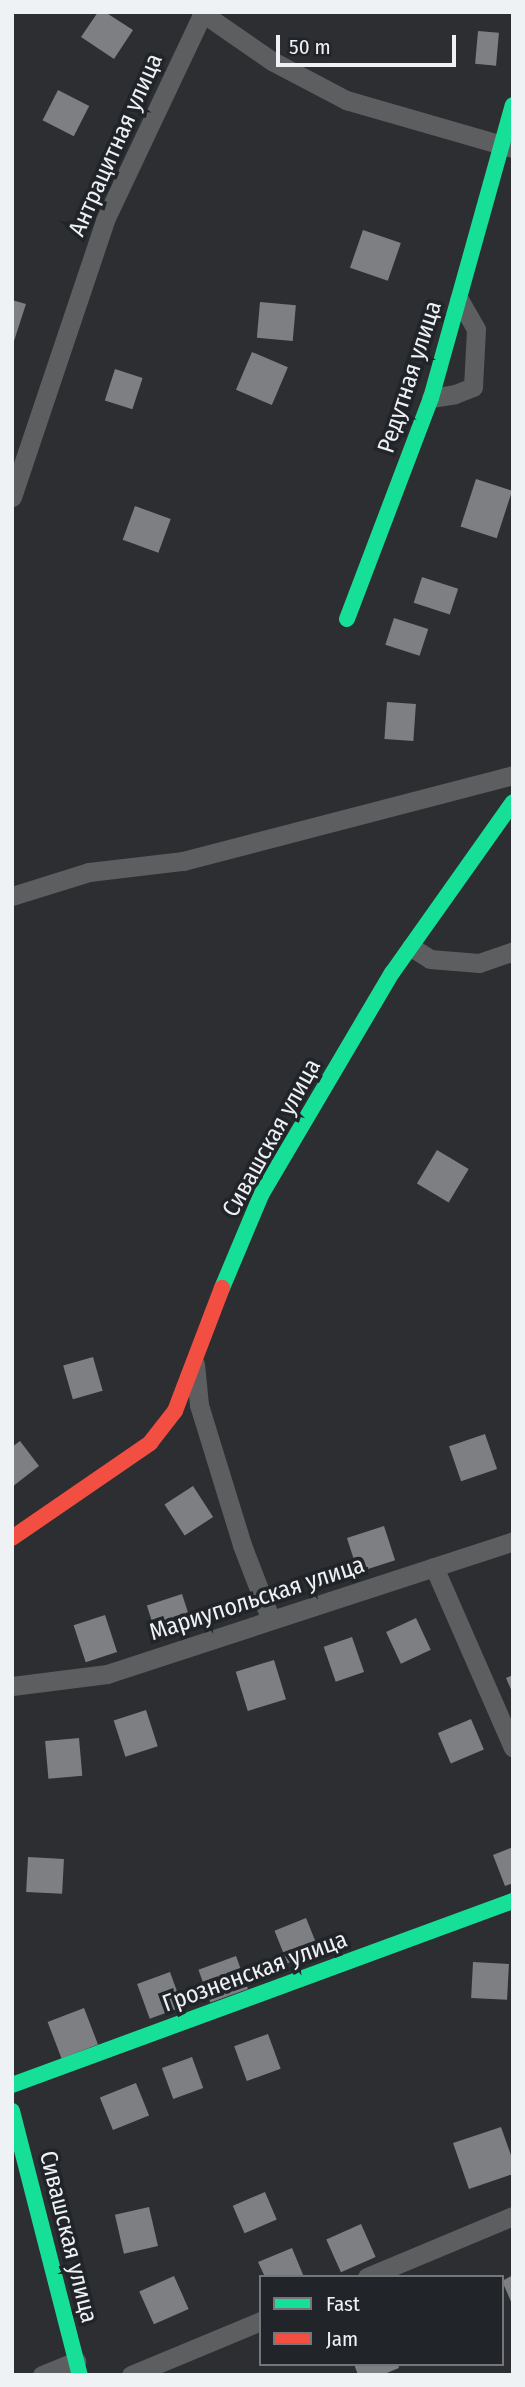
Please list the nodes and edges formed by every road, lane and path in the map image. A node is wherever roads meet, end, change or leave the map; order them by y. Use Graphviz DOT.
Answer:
graph roads {
  1 [pos="202,13"];
  2 [pos="513,105"];
  3 [pos="508,147"];
  4 [pos="458,300"];
  5 [pos="430,398"];
  6 [pos="12,497"];
  7 [pos="347,619"];
  8 [pos="513,775"];
  9 [pos="513,802"];
  10 [pos="12,896"];
  11 [pos="411,947"];
  12 [pos="513,951"];
  13 [pos="195,1363"];
  14 [pos="12,1538"];
  15 [pos="513,1541"];
  16 [pos="434,1567"];
  17 [pos="271,1620"];
  18 [pos="12,1686"];
  19 [pos="513,1748"];
  20 [pos="513,1901"];
  21 [pos="12,2085"];
  22 [pos="12,2111"];
  23 [pos="513,2216"];
  24 [pos="372,2275"];
  25 [pos="259,2322"];
  26 [pos="78,2368"];
  27 [pos="42,2375"];
  28 [pos="131,2375"];
  1 -- 3 [label="street"];
  1 -- 6 [label="street, Антрацитная улица"];
  2 -- 3 [label="street, Редутная улица"];
  3 -- 4 [label="street, Редутная улица"];
  4 -- 5 [label="street, Редутная улица"];
  4 -- 5 [label="street"];
  5 -- 7 [label="street, Редутная улица"];
  8 -- 10 [label="street"];
  9 -- 11 [label="street, Сивашская улица"];
  11 -- 12 [label="street"];
  11 -- 13 [label="street, Сивашская улица"];
  13 -- 14 [label="street, Сивашская улица"];
  13 -- 17 [label="street"];
  15 -- 16 [label="street, Мариупольская улица"];
  16 -- 17 [label="street, Мариупольская улица"];
  16 -- 19 [label="street"];
  17 -- 18 [label="street, Мариупольская улица"];
  20 -- 21 [label="street, Грозненская улица"];
  22 -- 26 [label="street, Сивашская улица"];
  23 -- 24 [label="street"];
  25 -- 28 [label="street"];
  26 -- 27 [label="street"];
}
